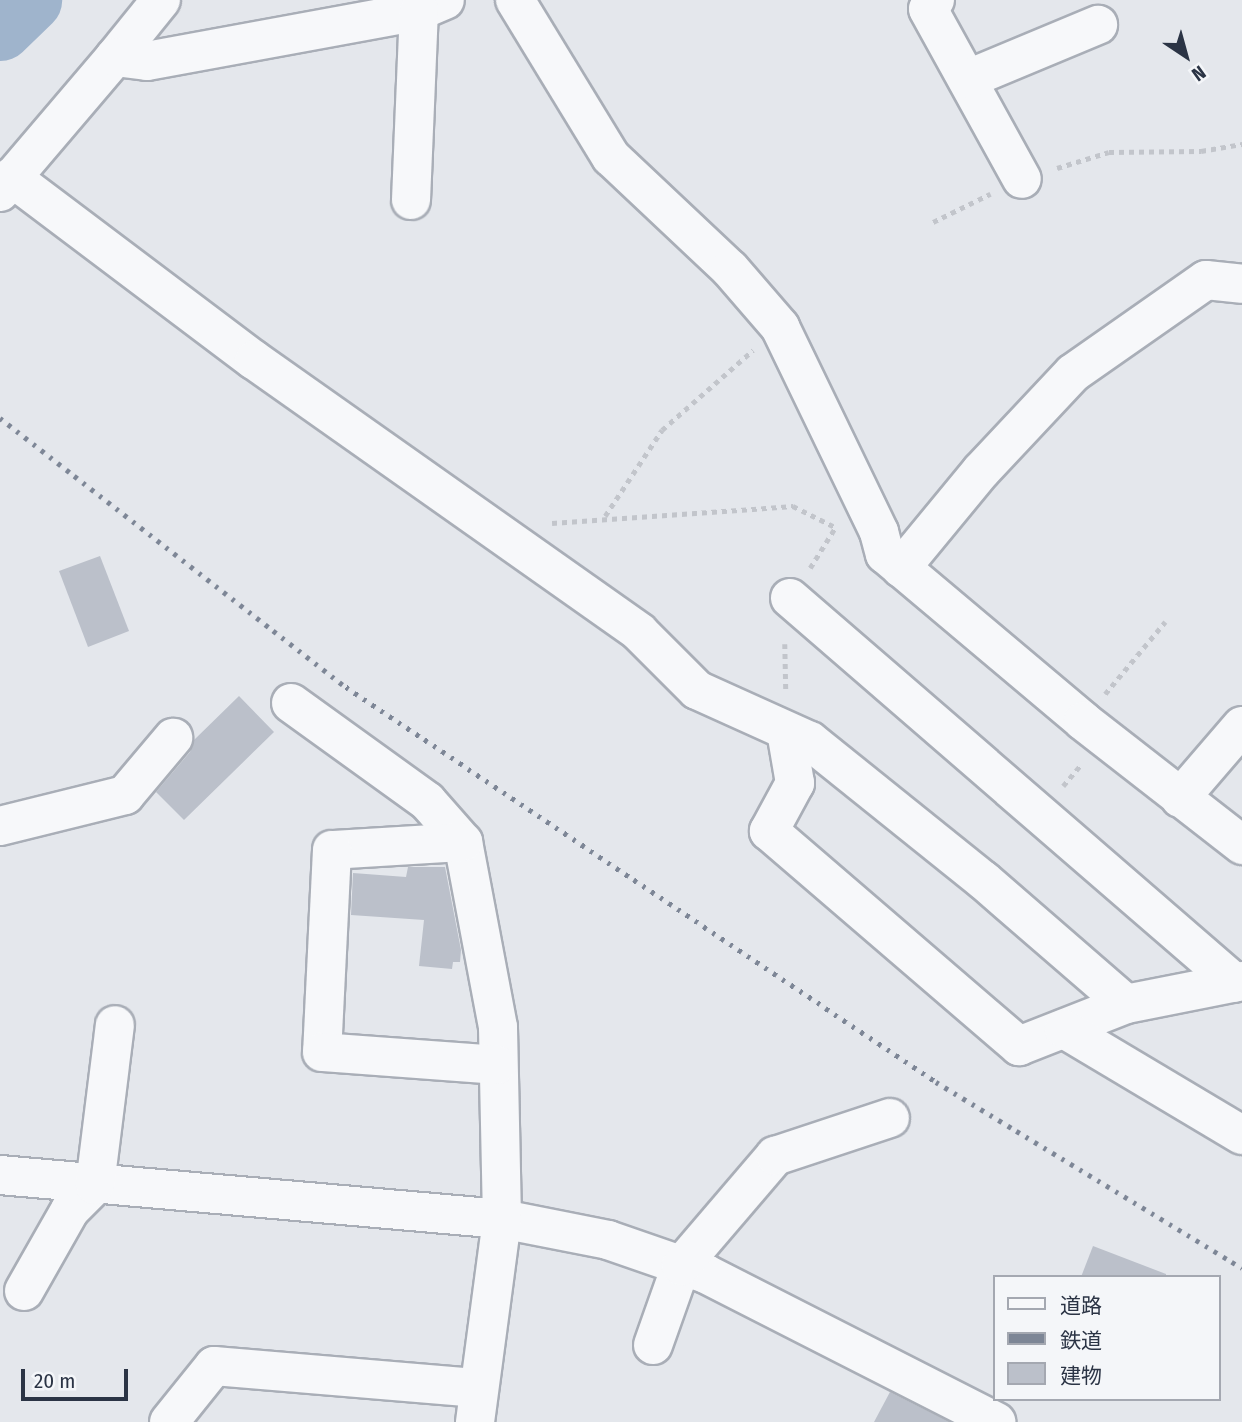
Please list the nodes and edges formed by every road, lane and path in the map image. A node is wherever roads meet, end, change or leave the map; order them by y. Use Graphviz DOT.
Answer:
graph roads {
  1 [pos="161,0"];
  2 [pos="515,0"];
  3 [pos="935,0"];
  4 [pos="432,6"];
  5 [pos="1098,25"];
  6 [pos="115,57"];
  7 [pos="968,79"];
  8 [pos="1242,144"];
  9 [pos="1022,179"];
  10 [pos="6,184"];
  11 [pos="411,200"];
  12 [pos="933,222"];
  13 [pos="1242,284"];
  14 [pos="779,327"];
  15 [pos="605,516"];
  16 [pos="495,531"];
  17 [pos="893,561"];
  18 [pos="790,598"];
  19 [pos="291,703"];
  20 [pos="1242,726"];
  21 [pos="786,731"];
  22 [pos="173,738"];
  23 [pos="1180,798"];
  24 [pos="0,826"];
  25 [pos="463,842"];
  26 [pos="1242,845"];
  27 [pos="1238,982"];
  28 [pos="1126,1004"];
  29 [pos="115,1024"];
  30 [pos="1063,1028"];
  31 [pos="498,1065"];
  32 [pos="890,1118"];
  33 [pos="1242,1135"];
  34 [pos="0,1175"];
  35 [pos="95,1185"];
  36 [pos="502,1219"];
  37 [pos="681,1266"];
  38 [pos="24,1291"];
  39 [pos="653,1345"];
  40 [pos="477,1405"];
  41 [pos="169,1422"];
  42 [pos="996,1422"];
  1 -- 6 [label="street"];
  2 -- 14 [label="street"];
  3 -- 7 [label="street"];
  4 -- 6 [label="street"];
  4 -- 11 [label="street"];
  5 -- 7 [label="street"];
  6 -- 10 [label="street"];
  7 -- 9 [label="street"];
  8 -- 9 [label="path"];
  9 -- 12 [label="path"];
  10 -- 16 [label="street"];
  13 -- 17 [label="street"];
  14 -- 15 [label="path"];
  14 -- 17 [label="street"];
  15 -- 16 [label="path"];
  15 -- 17 [label="path"];
  16 -- 21 [label="street"];
  17 -- 23 [label="street"];
  18 -- 27 [label="street"];
  19 -- 25 [label="street"];
  20 -- 23 [label="street"];
  21 -- 28 [label="street"];
  21 -- 30 [label="street"];
  22 -- 24 [label="street"];
  23 -- 26 [label="street"];
  25 -- 31 [label="street"];
  25 -- 31 [label="street"];
  27 -- 28 [label="street"];
  28 -- 30 [label="street"];
  29 -- 35 [label="street"];
  30 -- 33 [label="street"];
  31 -- 36 [label="street"];
  32 -- 37 [label="street"];
  34 -- 35 [label="street"];
  35 -- 36 [label="street"];
  35 -- 38 [label="street"];
  36 -- 37 [label="street"];
  36 -- 40 [label="street"];
  37 -- 39 [label="street"];
  37 -- 42 [label="street"];
  40 -- 41 [label="street"];
}
